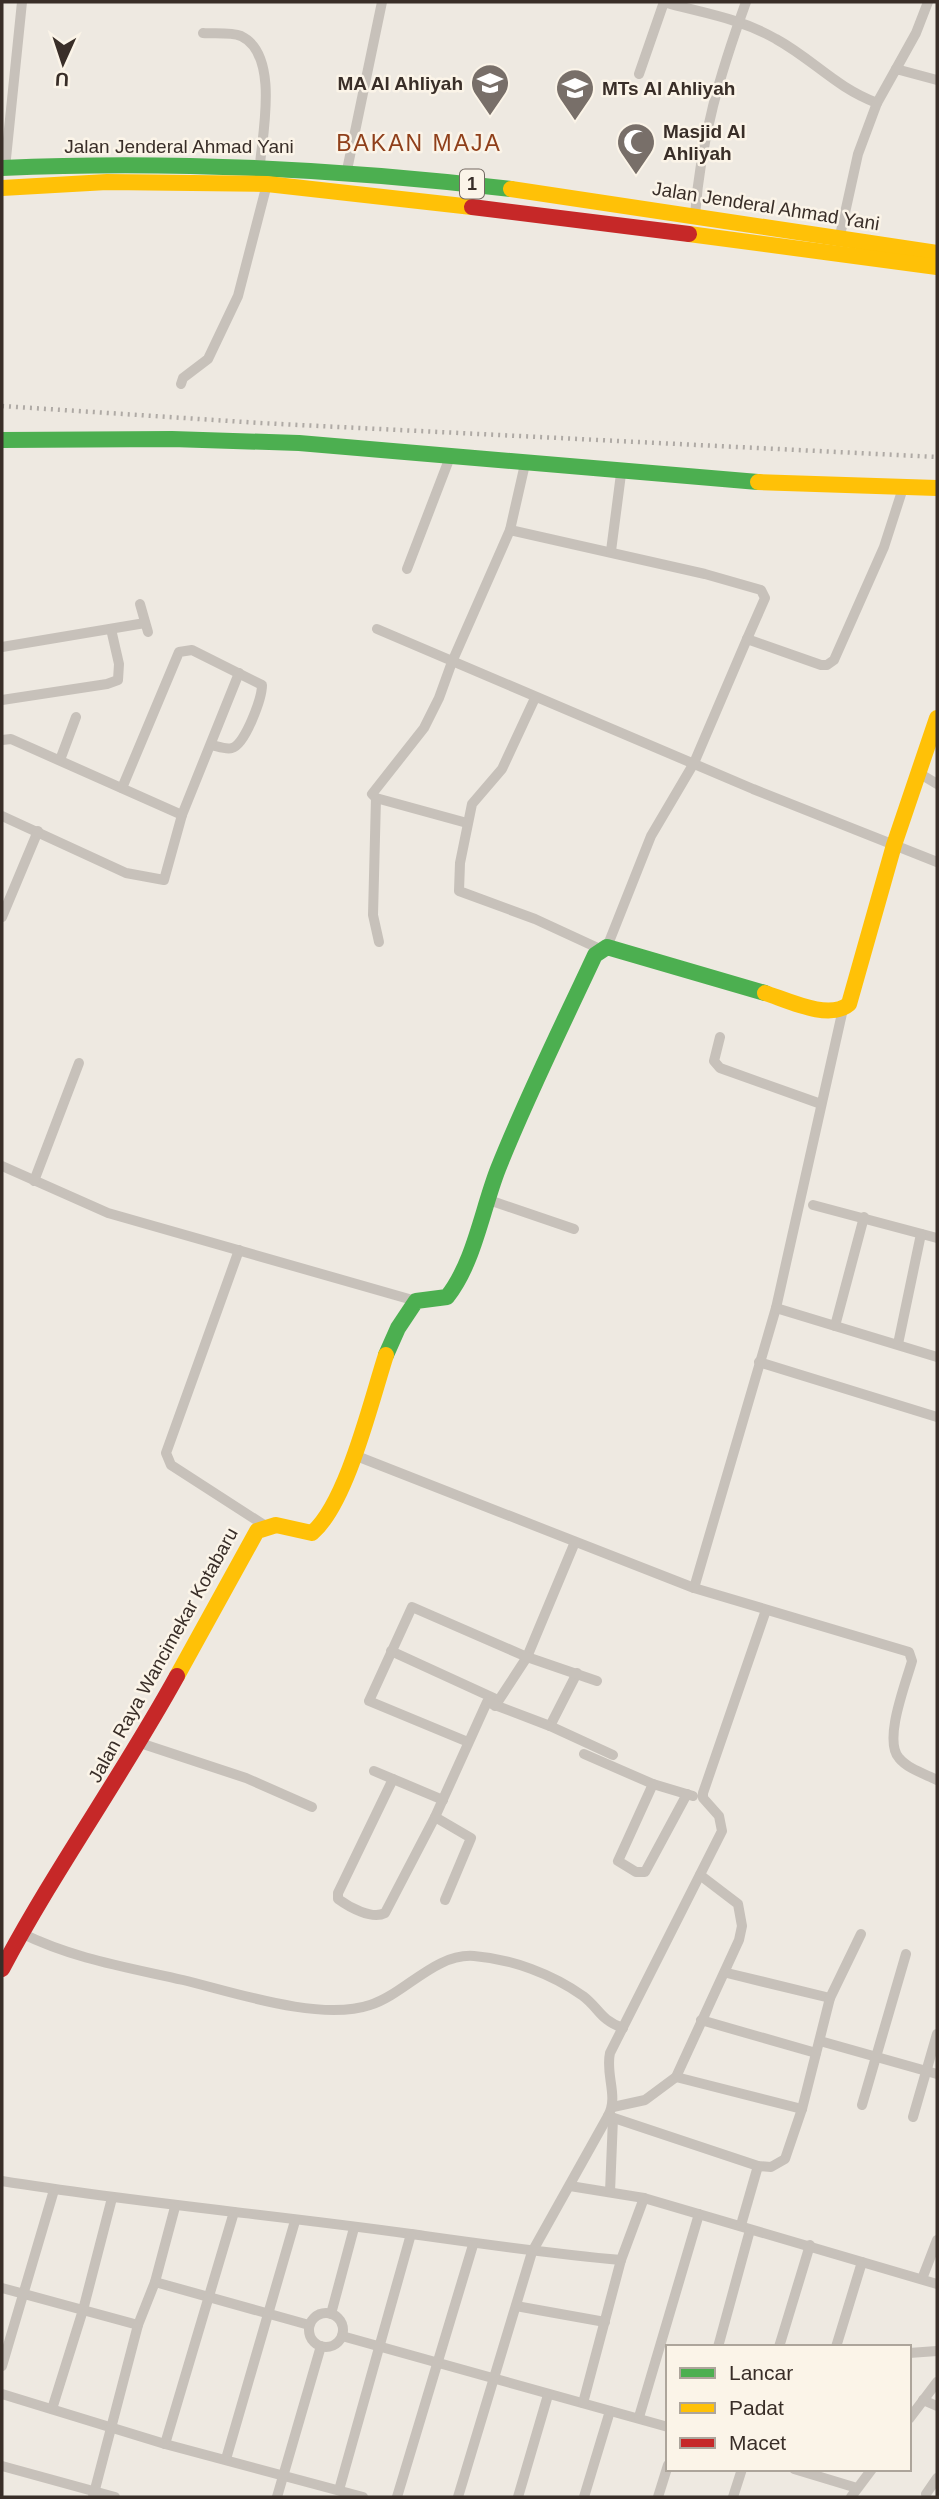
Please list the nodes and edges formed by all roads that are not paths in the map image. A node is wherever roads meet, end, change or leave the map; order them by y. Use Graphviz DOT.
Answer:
graph roads {
  1 [pos="22,2"];
  2 [pos="382,2"];
  3 [pos="663,2"];
  4 [pos="746,2"];
  5 [pos="928,2"];
  6 [pos="740,20"];
  7 [pos="203,33"];
  8 [pos="896,69"];
  9 [pos="639,74"];
  10 [pos="937,80"];
  11 [pos="877,103"];
  12 [pos="260,164"];
  13 [pos="3,168"];
  14 [pos="347,170"];
  15 [pos="267,184"];
  16 [pos="2,188"];
  17 [pos="695,215"];
  18 [pos="839,240"];
  19 [pos="937,253"];
  20 [pos="937,267"];
  21 [pos="181,384"];
  22 [pos="2,440"];
  23 [pos="450,457"];
  24 [pos="524,464"];
  25 [pos="621,474"];
  26 [pos="903,488"];
  27 [pos="937,488"];
  28 [pos="510,530"];
  29 [pos="611,551"];
  30 [pos="407,569"];
  31 [pos="140,604"];
  32 [pos="111,629"];
  33 [pos="377,629"];
  34 [pos="747,639"];
  35 [pos="2,647"];
  36 [pos="452,662"];
  37 [pos="239,673"];
  38 [pos="535,698"];
  39 [pos="2,700"];
  40 [pos="76,717"];
  41 [pos="937,718"];
  42 [pos="3,735"];
  43 [pos="211,745"];
  44 [pos="60,760"];
  45 [pos="694,763"];
  46 [pos="917,772"];
  47 [pos="937,784"];
  48 [pos="122,788"];
  49 [pos="376,798"];
  50 [pos="182,815"];
  51 [pos="2,816"];
  52 [pos="467,824"];
  53 [pos="38,831"];
  54 [pos="894,845"];
  55 [pos="937,862"];
  56 [pos="2,917"];
  57 [pos="379,942"];
  58 [pos="603,948"];
  59 [pos="843,1009"];
  60 [pos="720,1037"];
  61 [pos="79,1063"];
  62 [pos="821,1104"];
  63 [pos="2,1166"];
  64 [pos="34,1181"];
  65 [pos="486,1199"];
  66 [pos="813,1205"];
  67 [pos="864,1217"];
  68 [pos="574,1229"];
  69 [pos="921,1234"];
  70 [pos="937,1238"];
  71 [pos="239,1250"];
  72 [pos="416,1301"];
  73 [pos="776,1308"];
  74 [pos="835,1326"];
  75 [pos="898,1345"];
  76 [pos="937,1357"];
  77 [pos="760,1362"];
  78 [pos="937,1417"];
  79 [pos="354,1455"];
  80 [pos="264,1525"];
  81 [pos="575,1542"];
  82 [pos="694,1588"];
  83 [pos="766,1610"];
  84 [pos="391,1651"];
  85 [pos="527,1657"];
  86 [pos="577,1674"];
  87 [pos="597,1681"];
  88 [pos="497,1703"];
  89 [pos="551,1726"];
  90 [pos="468,1742"];
  91 [pos="140,1743"];
  92 [pos="584,1754"];
  93 [pos="613,1755"];
  94 [pos="374,1771"];
  95 [pos="393,1779"];
  96 [pos="937,1780"];
  97 [pos="653,1784"];
  98 [pos="687,1794"];
  99 [pos="703,1798"];
  100 [pos="443,1800"];
  101 [pos="312,1807"];
  102 [pos="435,1817"];
  103 [pos="700,1875"];
  104 [pos="445,1900"];
  105 [pos="21,1933"];
  106 [pos="861,1934"];
  107 [pos="906,1954"];
  108 [pos="2,1969"];
  109 [pos="727,1973"];
  110 [pos="830,1998"];
  111 [pos="701,2020"];
  112 [pos="623,2028"];
  113 [pos="937,2035"];
  114 [pos="820,2041"];
  115 [pos="816,2053"];
  116 [pos="878,2056"];
  117 [pos="926,2071"];
  118 [pos="937,2074"];
  119 [pos="676,2077"];
  120 [pos="862,2105"];
  121 [pos="802,2109"];
  122 [pos="611,2114"];
  123 [pos="913,2117"];
  124 [pos="758,2166"];
  125 [pos="2,2181"];
  126 [pos="570,2186"];
  127 [pos="54,2190"];
  128 [pos="610,2192"];
  129 [pos="113,2198"];
  130 [pos="644,2198"];
  131 [pos="175,2207"];
  132 [pos="234,2212"];
  133 [pos="699,2214"];
  134 [pos="295,2221"];
  135 [pos="354,2228"];
  136 [pos="746,2228"];
  137 [pos="411,2234"];
  138 [pos="937,2240"];
  139 [pos="474,2245"];
  140 [pos="810,2245"];
  141 [pos="532,2252"];
  142 [pos="621,2260"];
  143 [pos="862,2262"];
  144 [pos="922,2279"];
  145 [pos="155,2282"];
  146 [pos="937,2284"];
  147 [pos="2,2288"];
  148 [pos="24,2294"];
  149 [pos="211,2297"];
  150 [pos="516,2306"];
  151 [pos="83,2310"];
  152 [pos="268,2313"];
  153 [pos="331,2314"];
  154 [pos="605,2322"];
  155 [pos="138,2325"];
  156 [pos="309,2325"];
  157 [pos="342,2336"];
  158 [pos="380,2345"];
  159 [pos="718,2345"];
  160 [pos="780,2345"];
  161 [pos="837,2345"];
  162 [pos="321,2346"];
  163 [pos="937,2351"];
  164 [pos="911,2353"];
  165 [pos="438,2363"];
  166 [pos="2,2366"];
  167 [pos="494,2380"];
  168 [pos="937,2382"];
  169 [pos="2,2394"];
  170 [pos="548,2395"];
  171 [pos="923,2400"];
  172 [pos="583,2403"];
  173 [pos="937,2406"];
  174 [pos="52,2409"];
  175 [pos="610,2411"];
  176 [pos="911,2416"];
  177 [pos="639,2417"];
  178 [pos="666,2426"];
  179 [pos="111,2428"];
  180 [pos="165,2444"];
  181 [pos="226,2459"];
  182 [pos="2,2466"];
  183 [pos="666,2471"];
  184 [pos="741,2471"];
  185 [pos="800,2471"];
  186 [pos="870,2471"];
  187 [pos="283,2475"];
  188 [pos="937,2478"];
  189 [pos="339,2490"];
  190 [pos="854,2493"];
  191 [pos="93,2494"];
  192 [pos="926,2494"];
  193 [pos="116,2497"];
  194 [pos="277,2497"];
  195 [pos="363,2497"];
  196 [pos="397,2497"];
  197 [pos="458,2497"];
  198 [pos="518,2497"];
  199 [pos="584,2497"];
  200 [pos="658,2497"];
  201 [pos="733,2497"];
  1 -- 13 [label="street"];
  2 -- 14 [label="street"];
  3 -- 6 [label="street"];
  3 -- 9 [label="street"];
  4 -- 6 [label="street"];
  5 -- 8 [label="street"];
  6 -- 11 [label="street"];
  6 -- 17 [label="street"];
  7 -- 12 [label="street"];
  8 -- 10 [label="street"];
  8 -- 11 [label="street"];
  11 -- 18 [label="street"];
  12 -- 13 [label="main road, Jalan Jenderal Ahmad Yani / 1"];
  12 -- 14 [label="main road, Jalan Jenderal Ahmad Yani / 1"];
  14 -- 17 [label="main road, Jalan Jenderal Ahmad Yani / 1"];
  15 -- 16 [label="main road, 1"];
  15 -- 20 [label="main road, 1"];
  15 -- 21 [label="street"];
  17 -- 18 [label="main road, Jalan Jenderal Ahmad Yani / 1"];
  18 -- 19 [label="main road, Jalan Jenderal Ahmad Yani / 1"];
  22 -- 23 [label="main road"];
  23 -- 24 [label="main road"];
  23 -- 30 [label="street"];
  24 -- 25 [label="main road"];
  24 -- 28 [label="street"];
  25 -- 26 [label="main road"];
  25 -- 29 [label="street"];
  26 -- 27 [label="main road"];
  26 -- 34 [label="street"];
  28 -- 29 [label="street"];
  28 -- 36 [label="street"];
  29 -- 34 [label="street"];
  31 -- 32 [label="street"];
  32 -- 35 [label="street"];
  32 -- 39 [label="street"];
  33 -- 36 [label="street"];
  34 -- 45 [label="street"];
  36 -- 38 [label="street"];
  36 -- 49 [label="street"];
  37 -- 43 [label="street"];
  37 -- 43 [label="street"];
  37 -- 48 [label="street"];
  38 -- 45 [label="street"];
  38 -- 52 [label="street"];
  40 -- 44 [label="street"];
  41 -- 46 [label="main road"];
  42 -- 44 [label="street"];
  43 -- 50 [label="street"];
  44 -- 48 [label="street"];
  45 -- 54 [label="street"];
  45 -- 58 [label="street"];
  46 -- 47 [label="street"];
  46 -- 54 [label="main road"];
  48 -- 50 [label="street"];
  49 -- 52 [label="street"];
  49 -- 57 [label="street"];
  50 -- 53 [label="street"];
  51 -- 53 [label="street"];
  52 -- 58 [label="street"];
  53 -- 56 [label="street"];
  54 -- 55 [label="street"];
  54 -- 59 [label="main road"];
  58 -- 59 [label="main road"];
  58 -- 65 [label="main road"];
  59 -- 62 [label="street"];
  60 -- 62 [label="street"];
  61 -- 64 [label="street"];
  62 -- 73 [label="street"];
  63 -- 64 [label="street"];
  64 -- 71 [label="street"];
  65 -- 68 [label="street"];
  65 -- 72 [label="main road"];
  66 -- 67 [label="street"];
  67 -- 69 [label="street"];
  67 -- 74 [label="street"];
  69 -- 70 [label="street"];
  69 -- 75 [label="street"];
  71 -- 72 [label="street"];
  71 -- 80 [label="street"];
  72 -- 79 [label="main road, Jalan Raya Wancimekar Kotabaru"];
  73 -- 74 [label="street"];
  73 -- 77 [label="street"];
  74 -- 75 [label="street"];
  75 -- 76 [label="street"];
  77 -- 78 [label="street"];
  77 -- 82 [label="street"];
  79 -- 80 [label="main road, Jalan Raya Wancimekar Kotabaru"];
  79 -- 81 [label="street"];
  80 -- 91 [label="main road, Jalan Raya Wancimekar Kotabaru"];
  81 -- 82 [label="street"];
  81 -- 85 [label="street"];
  82 -- 83 [label="street"];
  83 -- 96 [label="street"];
  83 -- 99 [label="street"];
  84 -- 85 [label="street"];
  84 -- 88 [label="street"];
  84 -- 90 [label="street"];
  85 -- 86 [label="street"];
  85 -- 88 [label="street"];
  86 -- 87 [label="street"];
  86 -- 89 [label="street"];
  88 -- 89 [label="street"];
  88 -- 90 [label="street"];
  89 -- 93 [label="street"];
  90 -- 100 [label="street"];
  91 -- 101 [label="street"];
  91 -- 105 [label="main road, Jalan Raya Wancimekar Kotabaru"];
  92 -- 97 [label="street"];
  94 -- 95 [label="street"];
  95 -- 100 [label="street"];
  95 -- 102 [label="street"];
  97 -- 98 [label="street"];
  97 -- 98 [label="street"];
  98 -- 99 [label="street"];
  99 -- 103 [label="street"];
  100 -- 102 [label="street"];
  102 -- 104 [label="street"];
  103 -- 109 [label="street"];
  103 -- 112 [label="street"];
  105 -- 108 [label="main road, Jalan Raya Wancimekar Kotabaru"];
  105 -- 112 [label="street"];
  106 -- 110 [label="street"];
  107 -- 116 [label="street"];
  109 -- 110 [label="street"];
  109 -- 111 [label="street"];
  110 -- 114 [label="street"];
  111 -- 115 [label="street"];
  111 -- 119 [label="street"];
  112 -- 122 [label="street"];
  113 -- 117 [label="street"];
  114 -- 115 [label="street"];
  114 -- 116 [label="street"];
  115 -- 121 [label="street"];
  116 -- 117 [label="street"];
  116 -- 120 [label="street"];
  117 -- 118 [label="street"];
  117 -- 123 [label="street"];
  119 -- 121 [label="street"];
  119 -- 122 [label="street"];
  121 -- 124 [label="street"];
  122 -- 124 [label="street"];
  122 -- 126 [label="street"];
  122 -- 128 [label="street"];
  124 -- 136 [label="street"];
  125 -- 127 [label="street"];
  126 -- 128 [label="street"];
  126 -- 141 [label="street"];
  127 -- 129 [label="street"];
  127 -- 148 [label="street"];
  128 -- 130 [label="street"];
  129 -- 131 [label="street"];
  129 -- 151 [label="street"];
  130 -- 133 [label="street"];
  130 -- 142 [label="street"];
  131 -- 132 [label="street"];
  131 -- 145 [label="street"];
  132 -- 134 [label="street"];
  132 -- 149 [label="street"];
  133 -- 136 [label="street"];
  133 -- 177 [label="street"];
  134 -- 135 [label="street"];
  134 -- 152 [label="street"];
  135 -- 137 [label="street"];
  135 -- 153 [label="street"];
  136 -- 140 [label="street"];
  136 -- 159 [label="street"];
  137 -- 139 [label="street"];
  137 -- 158 [label="street"];
  138 -- 144 [label="street"];
  139 -- 141 [label="street"];
  139 -- 165 [label="street"];
  140 -- 143 [label="street"];
  140 -- 160 [label="street"];
  141 -- 142 [label="street"];
  141 -- 150 [label="street"];
  142 -- 154 [label="street"];
  143 -- 144 [label="street"];
  143 -- 161 [label="street"];
  144 -- 146 [label="street"];
  145 -- 149 [label="street"];
  145 -- 155 [label="street"];
  147 -- 148 [label="street"];
  148 -- 151 [label="street"];
  148 -- 166 [label="street"];
  149 -- 152 [label="street"];
  149 -- 180 [label="street"];
  150 -- 154 [label="street"];
  150 -- 167 [label="street"];
  151 -- 155 [label="street"];
  151 -- 174 [label="street"];
  152 -- 156 [label="street"];
  152 -- 181 [label="street"];
  153 -- 156 [label="street"];
  153 -- 157 [label="street"];
  154 -- 172 [label="street"];
  155 -- 179 [label="street"];
  156 -- 162 [label="street"];
  157 -- 158 [label="street"];
  157 -- 162 [label="street"];
  158 -- 165 [label="street"];
  158 -- 189 [label="street"];
  162 -- 187 [label="street"];
  163 -- 164 [label="street"];
  165 -- 167 [label="street"];
  165 -- 196 [label="street"];
  167 -- 170 [label="street"];
  167 -- 197 [label="street"];
  168 -- 171 [label="street"];
  169 -- 174 [label="street"];
  170 -- 172 [label="street"];
  170 -- 198 [label="street"];
  171 -- 173 [label="street"];
  171 -- 176 [label="street"];
  172 -- 175 [label="street"];
  174 -- 179 [label="street"];
  175 -- 177 [label="street"];
  175 -- 199 [label="street"];
  177 -- 178 [label="street"];
  179 -- 180 [label="street"];
  179 -- 191 [label="street"];
  180 -- 181 [label="street"];
  181 -- 187 [label="street"];
  182 -- 191 [label="street"];
  183 -- 200 [label="street"];
  184 -- 201 [label="street"];
  185 -- 190 [label="street"];
  186 -- 190 [label="street"];
  187 -- 189 [label="street"];
  187 -- 194 [label="street"];
  188 -- 192 [label="street"];
  189 -- 195 [label="street"];
  191 -- 193 [label="street"];
}
